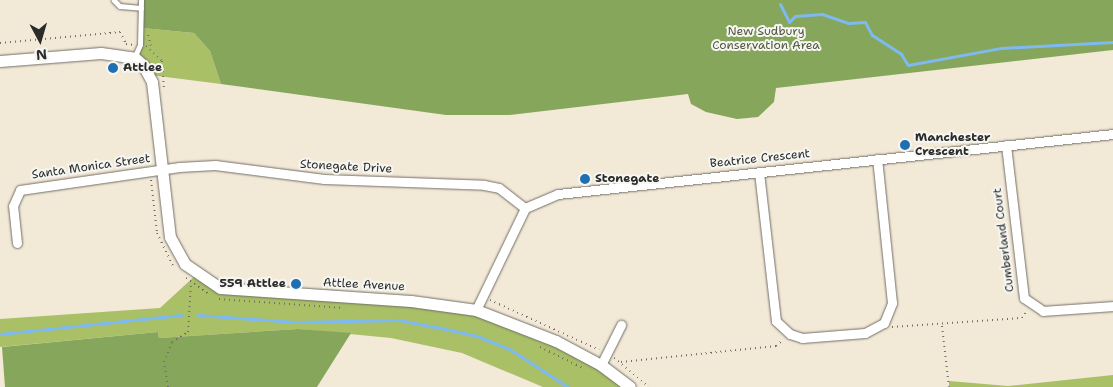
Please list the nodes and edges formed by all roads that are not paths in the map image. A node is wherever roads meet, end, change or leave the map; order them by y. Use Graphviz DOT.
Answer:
graph roads {
  1 [pos="114,0"];
  2 [pos="141,0"];
  3 [pos="142,8"];
  4 [pos="134,58"];
  5 [pos="0,61"];
  6 [pos="1113,134"];
  7 [pos="1006,144"];
  8 [pos="877,159"];
  9 [pos="155,170"];
  10 [pos="759,172"];
  11 [pos="525,208"];
  12 [pos="17,243"];
  13 [pos="1113,306"];
  14 [pos="476,310"];
  15 [pos="621,325"];
  16 [pos="597,368"];
  17 [pos="630,387"];
  1 -- 3 [label="lane"];
  2 -- 3 [label="lane"];
  3 -- 4 [label="lane"];
  4 -- 5 [label="street"];
  4 -- 9 [label="street, Attlee Avenue"];
  6 -- 7 [label="street, Beatrice Crescent"];
  7 -- 8 [label="street, Beatrice Crescent"];
  7 -- 13 [label="street, Cumberland Court"];
  8 -- 10 [label="street, Beatrice Crescent"];
  8 -- 10 [label="street"];
  9 -- 11 [label="street, Stonegate Drive"];
  9 -- 12 [label="street, Santa Monica Street"];
  9 -- 14 [label="street, Attlee Avenue"];
  10 -- 11 [label="street, Beatrice Crescent"];
  11 -- 14 [label="street"];
  14 -- 16 [label="street, Attlee Avenue"];
  15 -- 16 [label="street"];
  16 -- 17 [label="street, Attlee Avenue"];
}
